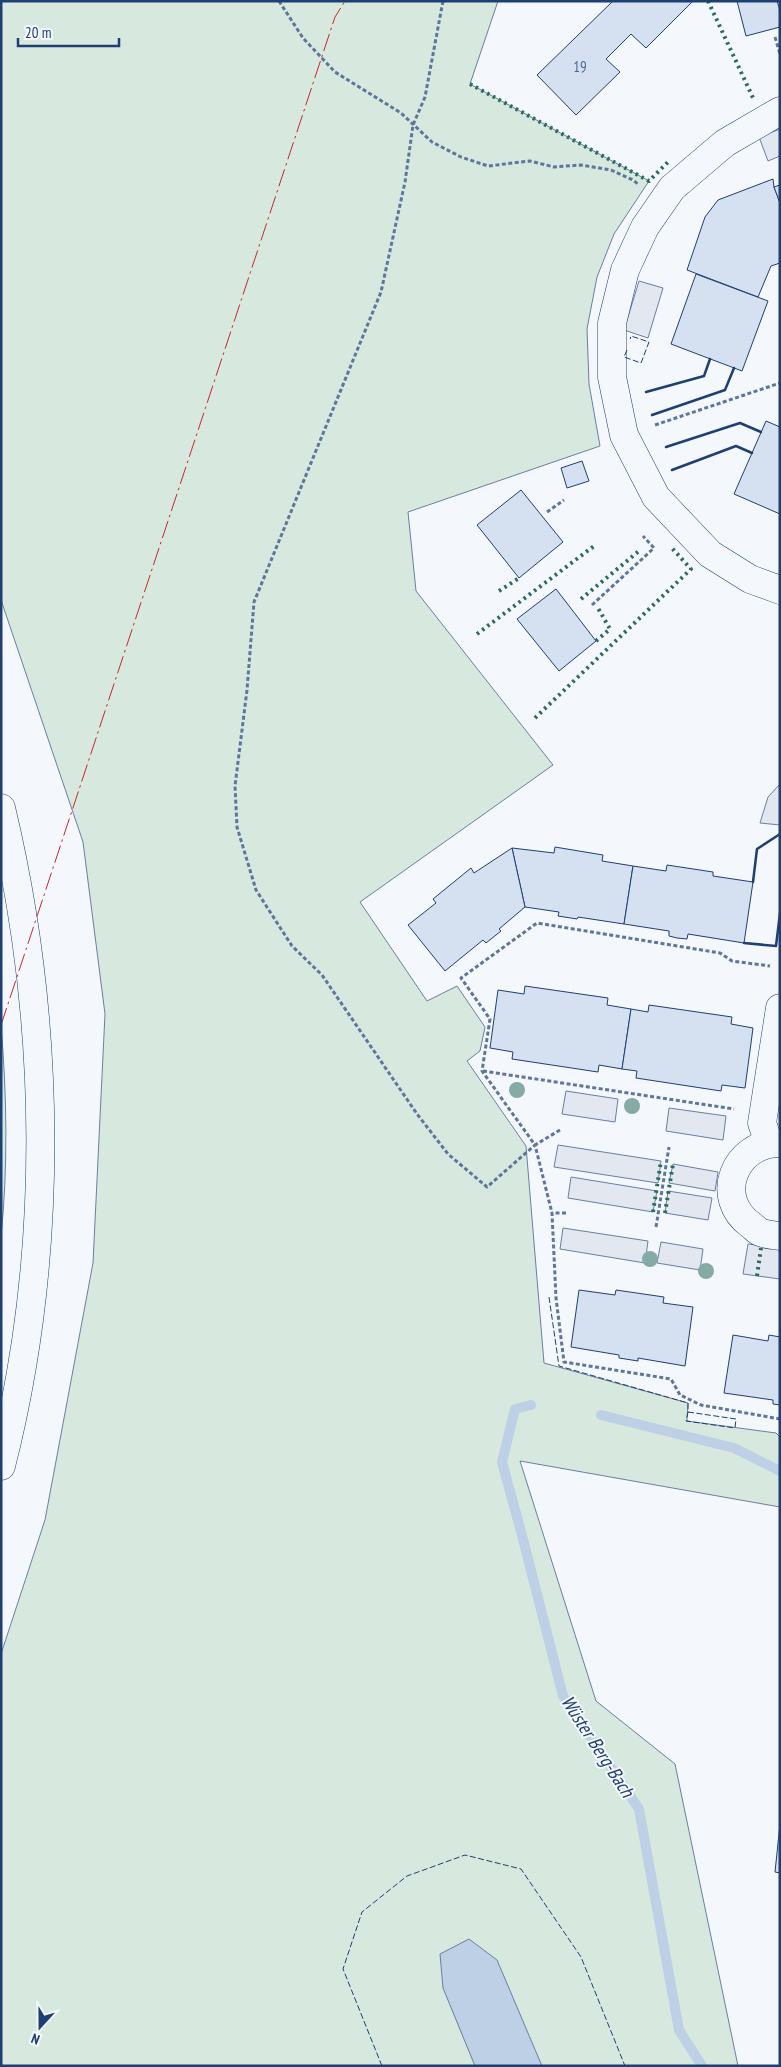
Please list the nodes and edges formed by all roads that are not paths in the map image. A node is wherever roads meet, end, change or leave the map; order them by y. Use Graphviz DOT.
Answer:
graph roads {
  1 [pos="780,111"];
  2 [pos="780,590"];
  3 [pos="1,808"];
  4 [pos="780,1008"];
  5 [pos="774,1143"];
  6 [pos="780,1236"];
  7 [pos="1,1466"];
  1 -- 2 [label="street"];
  3 -- 7 [label="street"];
  4 -- 5 [label="street"];
  5 -- 6 [label="street"];
}
